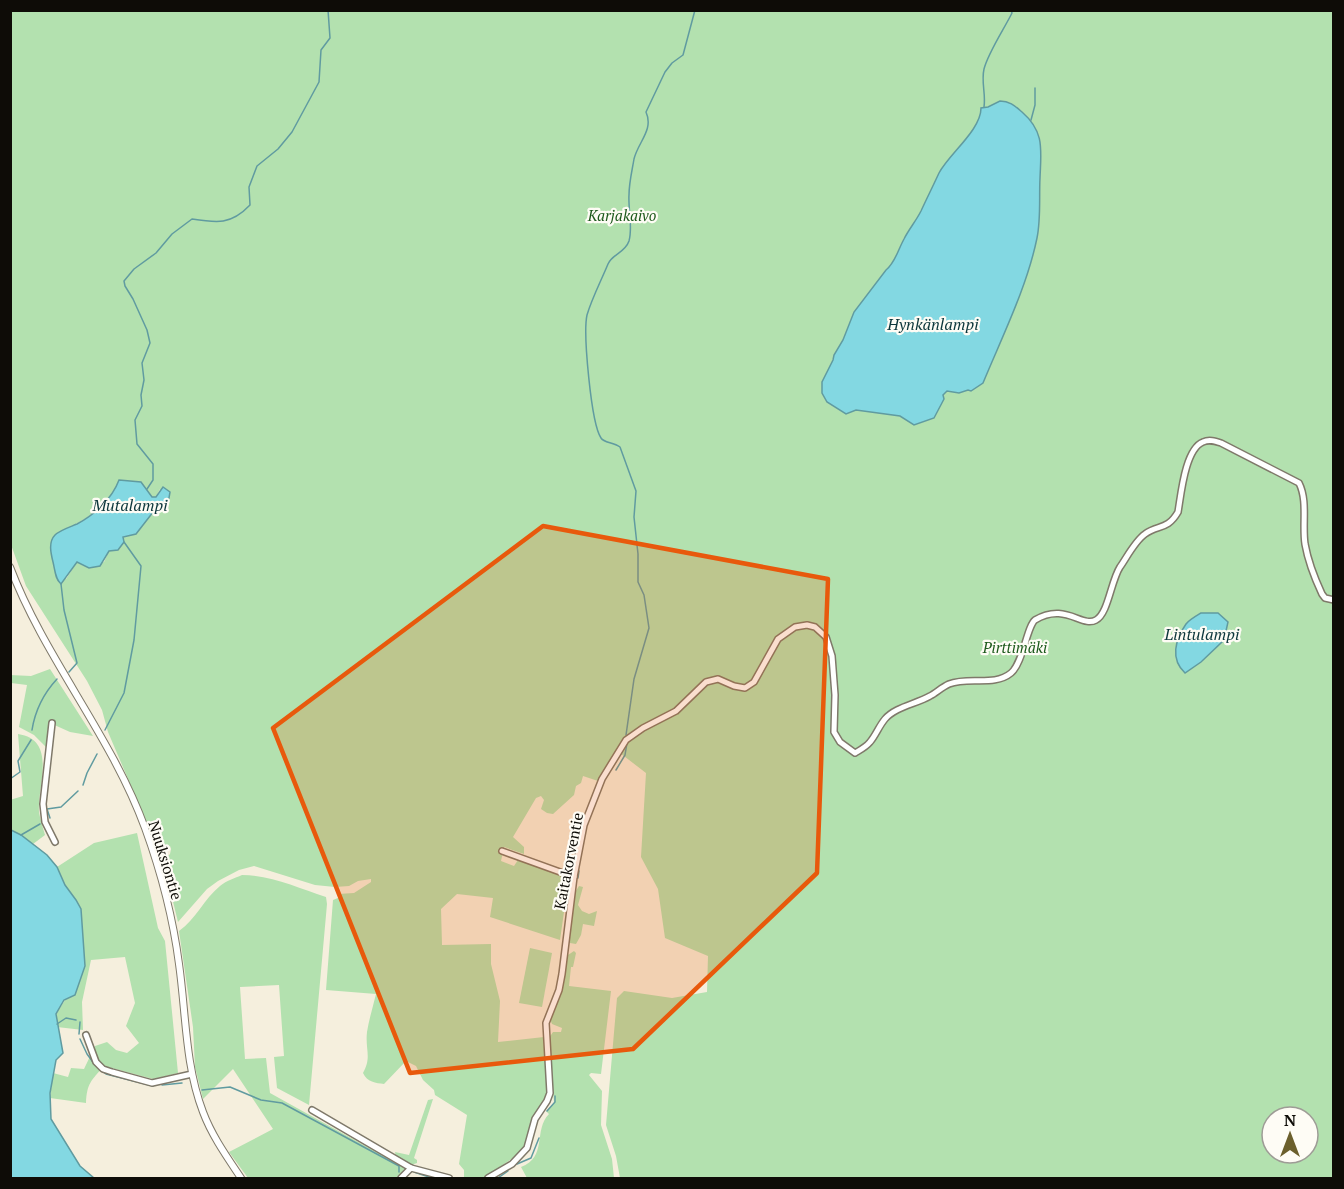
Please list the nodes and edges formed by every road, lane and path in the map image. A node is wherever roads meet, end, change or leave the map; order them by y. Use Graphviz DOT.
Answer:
graph roads {
  1 [pos="10,567"];
  2 [pos="1334,600"];
  3 [pos="52,723"];
  4 [pos="55,842"];
  5 [pos="502,851"];
  6 [pos="574,877"];
  7 [pos="86,1035"];
  8 [pos="192,1074"];
  9 [pos="312,1110"];
  10 [pos="411,1168"];
  11 [pos="241,1179"];
  12 [pos="401,1179"];
  13 [pos="449,1179"];
  14 [pos="488,1179"];
  1 -- 8 [label="street, Nuuksiontie"];
  2 -- 6 [label="street, Kaitakorventie"];
  3 -- 4 [label="street"];
  5 -- 6 [label="street"];
  6 -- 14 [label="street, Kaitakorventie"];
  7 -- 8 [label="street"];
  8 -- 11 [label="street, Nuuksiontie"];
  9 -- 10 [label="street"];
  10 -- 12 [label="street"];
  10 -- 13 [label="street"];
}
